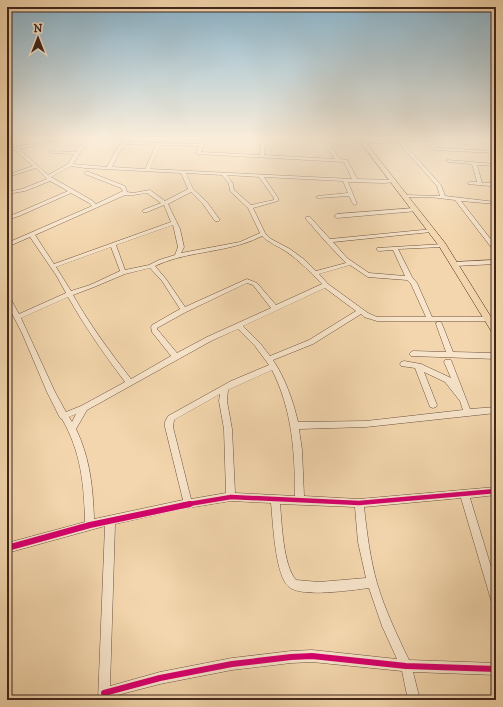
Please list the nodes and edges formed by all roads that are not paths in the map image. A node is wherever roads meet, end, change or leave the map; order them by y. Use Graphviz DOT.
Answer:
graph roads {
  1 [pos="19,172"];
  2 [pos="41,172"];
  3 [pos="59,172"];
  4 [pos="183,172"];
  5 [pos="351,172"];
  6 [pos="387,172"];
  7 [pos="427,172"];
  8 [pos="477,172"];
  9 [pos="87,173"];
  10 [pos="224,175"];
  11 [pos="7,176"];
  12 [pos="261,176"];
  13 [pos="49,178"];
  14 [pos="344,180"];
  15 [pos="355,180"];
  16 [pos="394,181"];
  17 [pos="496,181"];
  18 [pos="470,183"];
  19 [pos="480,184"];
  20 [pos="191,190"];
  21 [pos="72,191"];
  22 [pos="9,193"];
  23 [pos="124,193"];
  24 [pos="350,194"];
  25 [pos="405,196"];
  26 [pos="318,197"];
  27 [pos="443,197"];
  28 [pos="456,198"];
  29 [pos="165,202"];
  30 [pos="496,203"];
  31 [pos="355,204"];
  32 [pos="95,206"];
  33 [pos="250,207"];
  34 [pos="415,210"];
  35 [pos="145,211"];
  36 [pos="337,216"];
  37 [pos="7,218"];
  38 [pos="308,218"];
  39 [pos="217,220"];
  40 [pos="174,223"];
  41 [pos="431,230"];
  42 [pos="263,234"];
  43 [pos="32,235"];
  44 [pos="328,241"];
  45 [pos="113,244"];
  46 [pos="7,245"];
  47 [pos="442,245"];
  48 [pos="396,248"];
  49 [pos="379,249"];
  50 [pos="496,250"];
  51 [pos="177,256"];
  52 [pos="496,262"];
  53 [pos="352,263"];
  54 [pos="455,264"];
  55 [pos="53,266"];
  56 [pos="151,266"];
  57 [pos="123,272"];
  58 [pos="314,273"];
  59 [pos="409,278"];
  60 [pos="326,285"];
  61 [pos="68,294"];
  62 [pos="7,298"];
  63 [pos="275,308"];
  64 [pos="184,310"];
  65 [pos="361,311"];
  66 [pos="18,317"];
  67 [pos="430,319"];
  68 [pos="489,319"];
  69 [pos="439,324"];
  70 [pos="240,326"];
  71 [pos="496,332"];
  72 [pos="413,354"];
  73 [pos="496,356"];
  74 [pos="176,357"];
  75 [pos="449,358"];
  76 [pos="269,359"];
  77 [pos="404,364"];
  78 [pos="274,366"];
  79 [pos="418,366"];
  80 [pos="129,382"];
  81 [pos="224,389"];
  82 [pos="214,394"];
  83 [pos="463,400"];
  84 [pos="223,401"];
  85 [pos="433,405"];
  86 [pos="84,408"];
  87 [pos="496,410"];
  88 [pos="468,413"];
  89 [pos="64,416"];
  90 [pos="296,426"];
  91 [pos="72,429"];
  92 [pos="496,491"];
  93 [pos="464,494"];
  94 [pos="231,497"];
  95 [pos="275,499"];
  96 [pos="300,500"];
  97 [pos="359,503"];
  98 [pos="188,504"];
  99 [pos="110,520"];
  100 [pos="90,525"];
  101 [pos="7,548"];
  102 [pos="372,583"];
  103 [pos="496,600"];
  104 [pos="406,666"];
  105 [pos="496,669"];
  106 [pos="104,696"];
  107 [pos="414,700"];
  1 -- 11 [label="street"];
  2 -- 13 [label="street"];
  3 -- 13 [label="street"];
  4 -- 10 [label="street"];
  4 -- 20 [label="street"];
  5 -- 15 [label="street"];
  6 -- 16 [label="main road"];
  7 -- 27 [label="street"];
  8 -- 19 [label="street"];
  9 -- 23 [label="street"];
  10 -- 12 [label="street"];
  10 -- 33 [label="street"];
  12 -- 14 [label="street"];
  12 -- 33 [label="street"];
  13 -- 21 [label="street"];
  13 -- 22 [label="street"];
  14 -- 15 [label="street"];
  14 -- 24 [label="street"];
  15 -- 16 [label="street"];
  16 -- 25 [label="main road"];
  17 -- 19 [label="street"];
  18 -- 19 [label="street"];
  20 -- 29 [label="street"];
  20 -- 39 [label="street"];
  21 -- 32 [label="street"];
  21 -- 37 [label="street"];
  23 -- 29 [label="street"];
  23 -- 32 [label="street"];
  24 -- 26 [label="street"];
  24 -- 31 [label="street"];
  25 -- 27 [label="street"];
  25 -- 34 [label="main road"];
  27 -- 28 [label="street"];
  28 -- 30 [label="street"];
  28 -- 50 [label="street"];
  29 -- 35 [label="street"];
  29 -- 40 [label="street"];
  32 -- 43 [label="street"];
  33 -- 42 [label="street"];
  34 -- 36 [label="street"];
  34 -- 41 [label="main road"];
  38 -- 44 [label="street"];
  40 -- 45 [label="street"];
  40 -- 51 [label="street"];
  41 -- 44 [label="street"];
  41 -- 47 [label="main road"];
  42 -- 51 [label="street"];
  42 -- 58 [label="street"];
  43 -- 46 [label="street"];
  43 -- 55 [label="street"];
  44 -- 53 [label="street"];
  45 -- 55 [label="street"];
  45 -- 57 [label="street"];
  47 -- 48 [label="street"];
  47 -- 54 [label="main road"];
  48 -- 49 [label="street"];
  48 -- 59 [label="street"];
  51 -- 56 [label="street"];
  52 -- 54 [label="street"];
  53 -- 58 [label="street"];
  53 -- 59 [label="street"];
  54 -- 68 [label="main road"];
  55 -- 61 [label="street"];
  56 -- 57 [label="street"];
  56 -- 64 [label="street"];
  57 -- 61 [label="street"];
  58 -- 60 [label="street"];
  59 -- 67 [label="street"];
  60 -- 63 [label="street"];
  60 -- 65 [label="street"];
  61 -- 66 [label="street"];
  61 -- 80 [label="street"];
  62 -- 66 [label="street"];
  63 -- 64 [label="street"];
  63 -- 70 [label="street"];
  64 -- 74 [label="street"];
  65 -- 67 [label="street"];
  65 -- 76 [label="street"];
  66 -- 89 [label="street"];
  67 -- 68 [label="street"];
  68 -- 71 [label="main road"];
  69 -- 75 [label="street"];
  70 -- 74 [label="street"];
  70 -- 76 [label="street"];
  72 -- 75 [label="street"];
  73 -- 75 [label="street"];
  74 -- 80 [label="street"];
  75 -- 83 [label="street"];
  76 -- 78 [label="street"];
  77 -- 79 [label="street"];
  78 -- 81 [label="street"];
  78 -- 90 [label="street"];
  79 -- 83 [label="street"];
  79 -- 85 [label="street"];
  80 -- 86 [label="street"];
  81 -- 82 [label="street"];
  81 -- 84 [label="street"];
  82 -- 84 [label="street"];
  82 -- 98 [label="street"];
  83 -- 88 [label="street"];
  84 -- 94 [label="street"];
  86 -- 89 [label="street"];
  86 -- 91 [label="street"];
  87 -- 88 [label="street"];
  88 -- 90 [label="street"];
  89 -- 91 [label="street"];
  90 -- 96 [label="street"];
  91 -- 100 [label="street"];
  92 -- 93 [label="street"];
  93 -- 97 [label="street"];
  93 -- 103 [label="street"];
  94 -- 95 [label="street"];
  94 -- 98 [label="street"];
  95 -- 96 [label="street"];
  95 -- 102 [label="street"];
  96 -- 97 [label="street"];
  97 -- 102 [label="street"];
  98 -- 99 [label="street"];
  99 -- 100 [label="street"];
  99 -- 106 [label="street"];
  100 -- 101 [label="street"];
  102 -- 104 [label="street"];
  104 -- 105 [label="street"];
  104 -- 106 [label="street"];
  104 -- 107 [label="street"];
}
